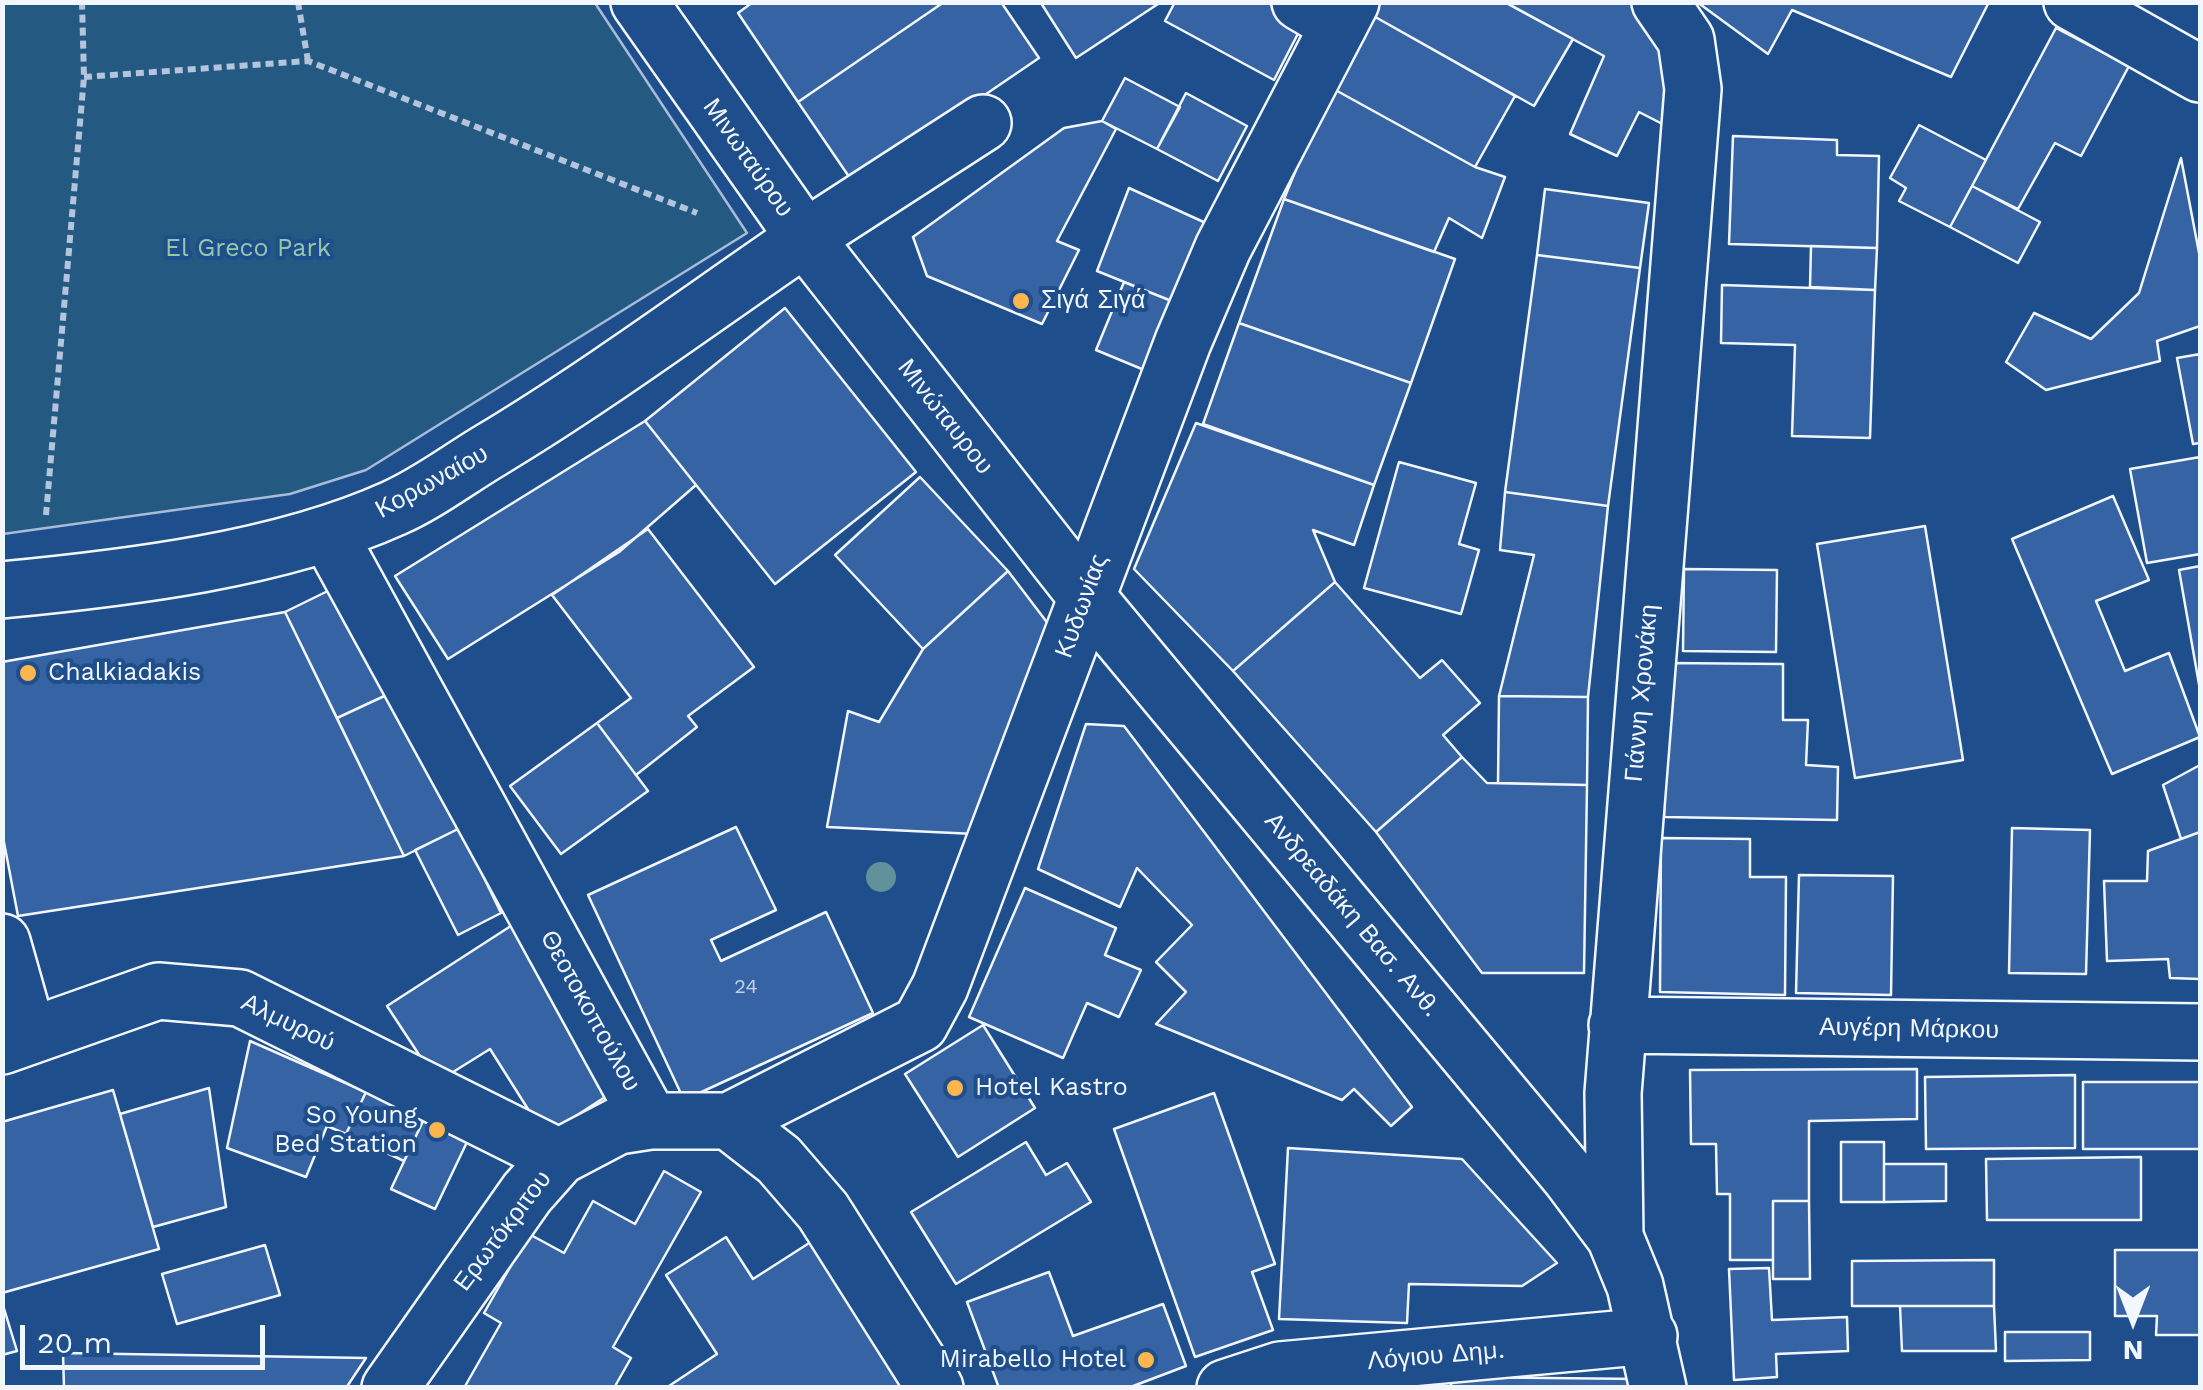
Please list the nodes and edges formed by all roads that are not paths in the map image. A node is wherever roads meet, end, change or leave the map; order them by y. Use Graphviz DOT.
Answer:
graph roads {
  1 [pos="638,2"];
  2 [pos="1660,2"];
  3 [pos="2072,2"];
  4 [pos="1330,10"];
  5 [pos="2200,74"];
  6 [pos="983,124"];
  7 [pos="805,238"];
  8 [pos="328,533"];
  9 [pos="21,588"];
  10 [pos="1086,596"];
  11 [pos="2,942"];
  12 [pos="1617,1025"];
  13 [pos="2200,1032"];
  14 [pos="15,1040"];
  15 [pos="650,1120"];
  16 [pos="729,1120"];
  17 [pos="558,1158"];
  18 [pos="1615,1236"];
  19 [pos="1654,1362"];
  20 [pos="390,1388"];
  21 [pos="935,1388"];
  22 [pos="1226,1388"];
  1 -- 7 [label="street, Μινωταύρου"];
  2 -- 12 [label="street, Γιάννη Χρονάκη"];
  3 -- 5 [label="street"];
  4 -- 10 [label="street, Κυδωνίας"];
  6 -- 7 [label="street, Μινωταύρου"];
  7 -- 8 [label="street, Κορωναίου"];
  7 -- 10 [label="street, Μινώταυρου"];
  8 -- 9 [label="street, Κορωναίου"];
  8 -- 15 [label="street, Θεοτοκοπούλου"];
  10 -- 16 [label="street, Κυδωνίας"];
  10 -- 18 [label="street, Ανδρεαδάκη Βασ. Ανθ."];
  11 -- 14 [label="street"];
  12 -- 13 [label="street, Αυγέρη Μάρκου"];
  12 -- 18 [label="street, Γιάννη Χρονάκη"];
  14 -- 17 [label="street, Αλμυρού"];
  15 -- 16 [label="street, Θεοτοκοπούλου"];
  15 -- 17 [label="street, Ερωτόκριτου"];
  16 -- 21 [label="street"];
  17 -- 20 [label="street, Ερωτόκριτου"];
  18 -- 19 [label="street, Γιάννη Χρονάκη"];
  19 -- 22 [label="street, Λόγιου Δημ."];
}
